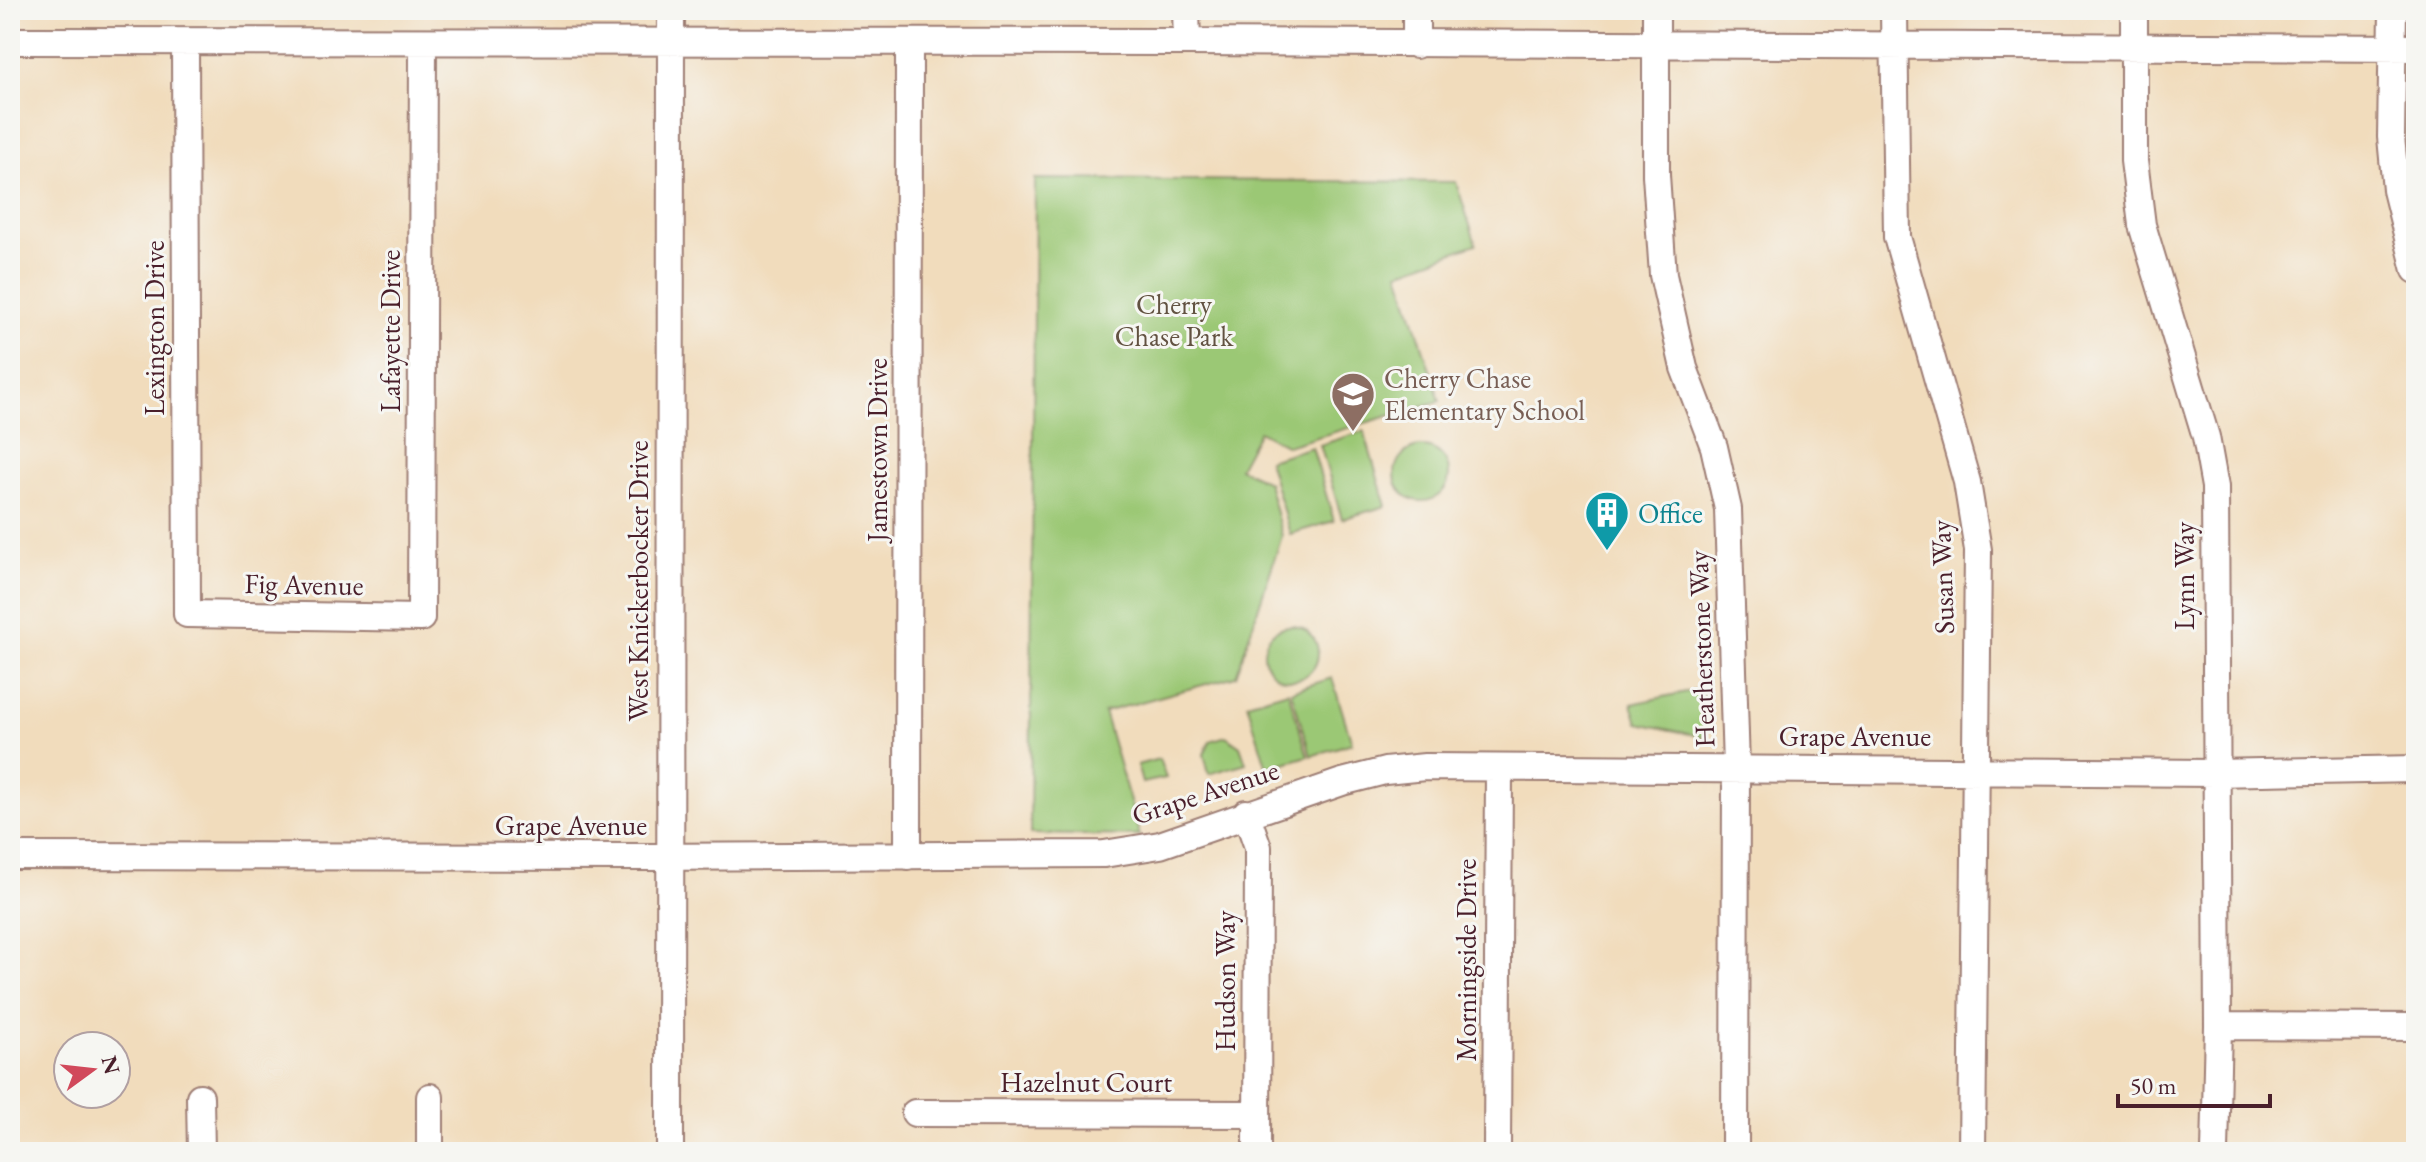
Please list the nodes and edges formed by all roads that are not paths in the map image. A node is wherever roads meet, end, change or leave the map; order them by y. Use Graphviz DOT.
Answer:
graph roads {
  1 [pos="671,10"];
  2 [pos="1186,10"];
  3 [pos="1416,10"];
  4 [pos="1656,10"];
  5 [pos="1894,10"];
  6 [pos="2134,10"];
  7 [pos="2393,10"];
  8 [pos="10,41"];
  9 [pos="185,42"];
  10 [pos="672,42"];
  11 [pos="1187,42"];
  12 [pos="423,44"];
  13 [pos="909,44"];
  14 [pos="1416,45"];
  15 [pos="1654,46"];
  16 [pos="1894,46"];
  17 [pos="2134,48"];
  18 [pos="2404,48"];
  19 [pos="2416,270"];
  20 [pos="187,614"];
  21 [pos="421,618"];
  22 [pos="1736,767"];
  23 [pos="1499,768"];
  24 [pos="1976,768"];
  25 [pos="2416,769"];
  26 [pos="2215,773"];
  27 [pos="1246,813"];
  28 [pos="10,856"];
  29 [pos="669,856"];
  30 [pos="908,856"];
  31 [pos="2218,1026"];
  32 [pos="2416,1027"];
  33 [pos="200,1097"];
  34 [pos="430,1097"];
  35 [pos="915,1113"];
  36 [pos="1257,1114"];
  37 [pos="201,1152"];
  38 [pos="430,1152"];
  39 [pos="670,1152"];
  40 [pos="1257,1152"];
  41 [pos="1497,1152"];
  42 [pos="1735,1152"];
  43 [pos="1972,1152"];
  44 [pos="2215,1152"];
  1 -- 10 [label="street, West Knickerbocker Drive"];
  2 -- 11 [label="street"];
  3 -- 14 [label="street"];
  4 -- 15 [label="street, Heatherstone Way"];
  5 -- 16 [label="street, Susan Way"];
  6 -- 17 [label="street, Lynn Way"];
  7 -- 18 [label="street"];
  8 -- 9 [label="street"];
  9 -- 12 [label="street"];
  9 -- 20 [label="street, Lexington Drive"];
  10 -- 12 [label="street"];
  10 -- 13 [label="street"];
  10 -- 29 [label="street, West Knickerbocker Drive"];
  11 -- 13 [label="street"];
  11 -- 14 [label="street"];
  12 -- 21 [label="street, Lafayette Drive"];
  13 -- 30 [label="street, Jamestown Drive"];
  14 -- 15 [label="street"];
  15 -- 16 [label="street"];
  15 -- 22 [label="street, Heatherstone Way"];
  16 -- 17 [label="street"];
  16 -- 24 [label="street, Susan Way"];
  17 -- 18 [label="street"];
  17 -- 26 [label="street, Lynn Way"];
  18 -- 19 [label="street"];
  20 -- 21 [label="street, Fig Avenue"];
  22 -- 23 [label="street, Grape Avenue"];
  22 -- 24 [label="street, Grape Avenue"];
  22 -- 42 [label="street, Heatherstone Way"];
  23 -- 27 [label="street, Grape Avenue"];
  23 -- 41 [label="street, Morningside Drive"];
  24 -- 26 [label="street, Grape Avenue"];
  24 -- 43 [label="street, Susan Way"];
  25 -- 26 [label="street, Grape Avenue"];
  26 -- 31 [label="street, Lynn Way"];
  27 -- 30 [label="street, Grape Avenue"];
  27 -- 36 [label="street, Hudson Way"];
  28 -- 29 [label="street, Grape Avenue"];
  29 -- 30 [label="street, Grape Avenue"];
  29 -- 39 [label="street, West Knickerbocker Drive"];
  31 -- 32 [label="street"];
  31 -- 44 [label="street, Lynn Way"];
  33 -- 37 [label="street"];
  34 -- 38 [label="street"];
  35 -- 36 [label="street, Hazelnut Court"];
  36 -- 40 [label="street, Hudson Way"];
}
